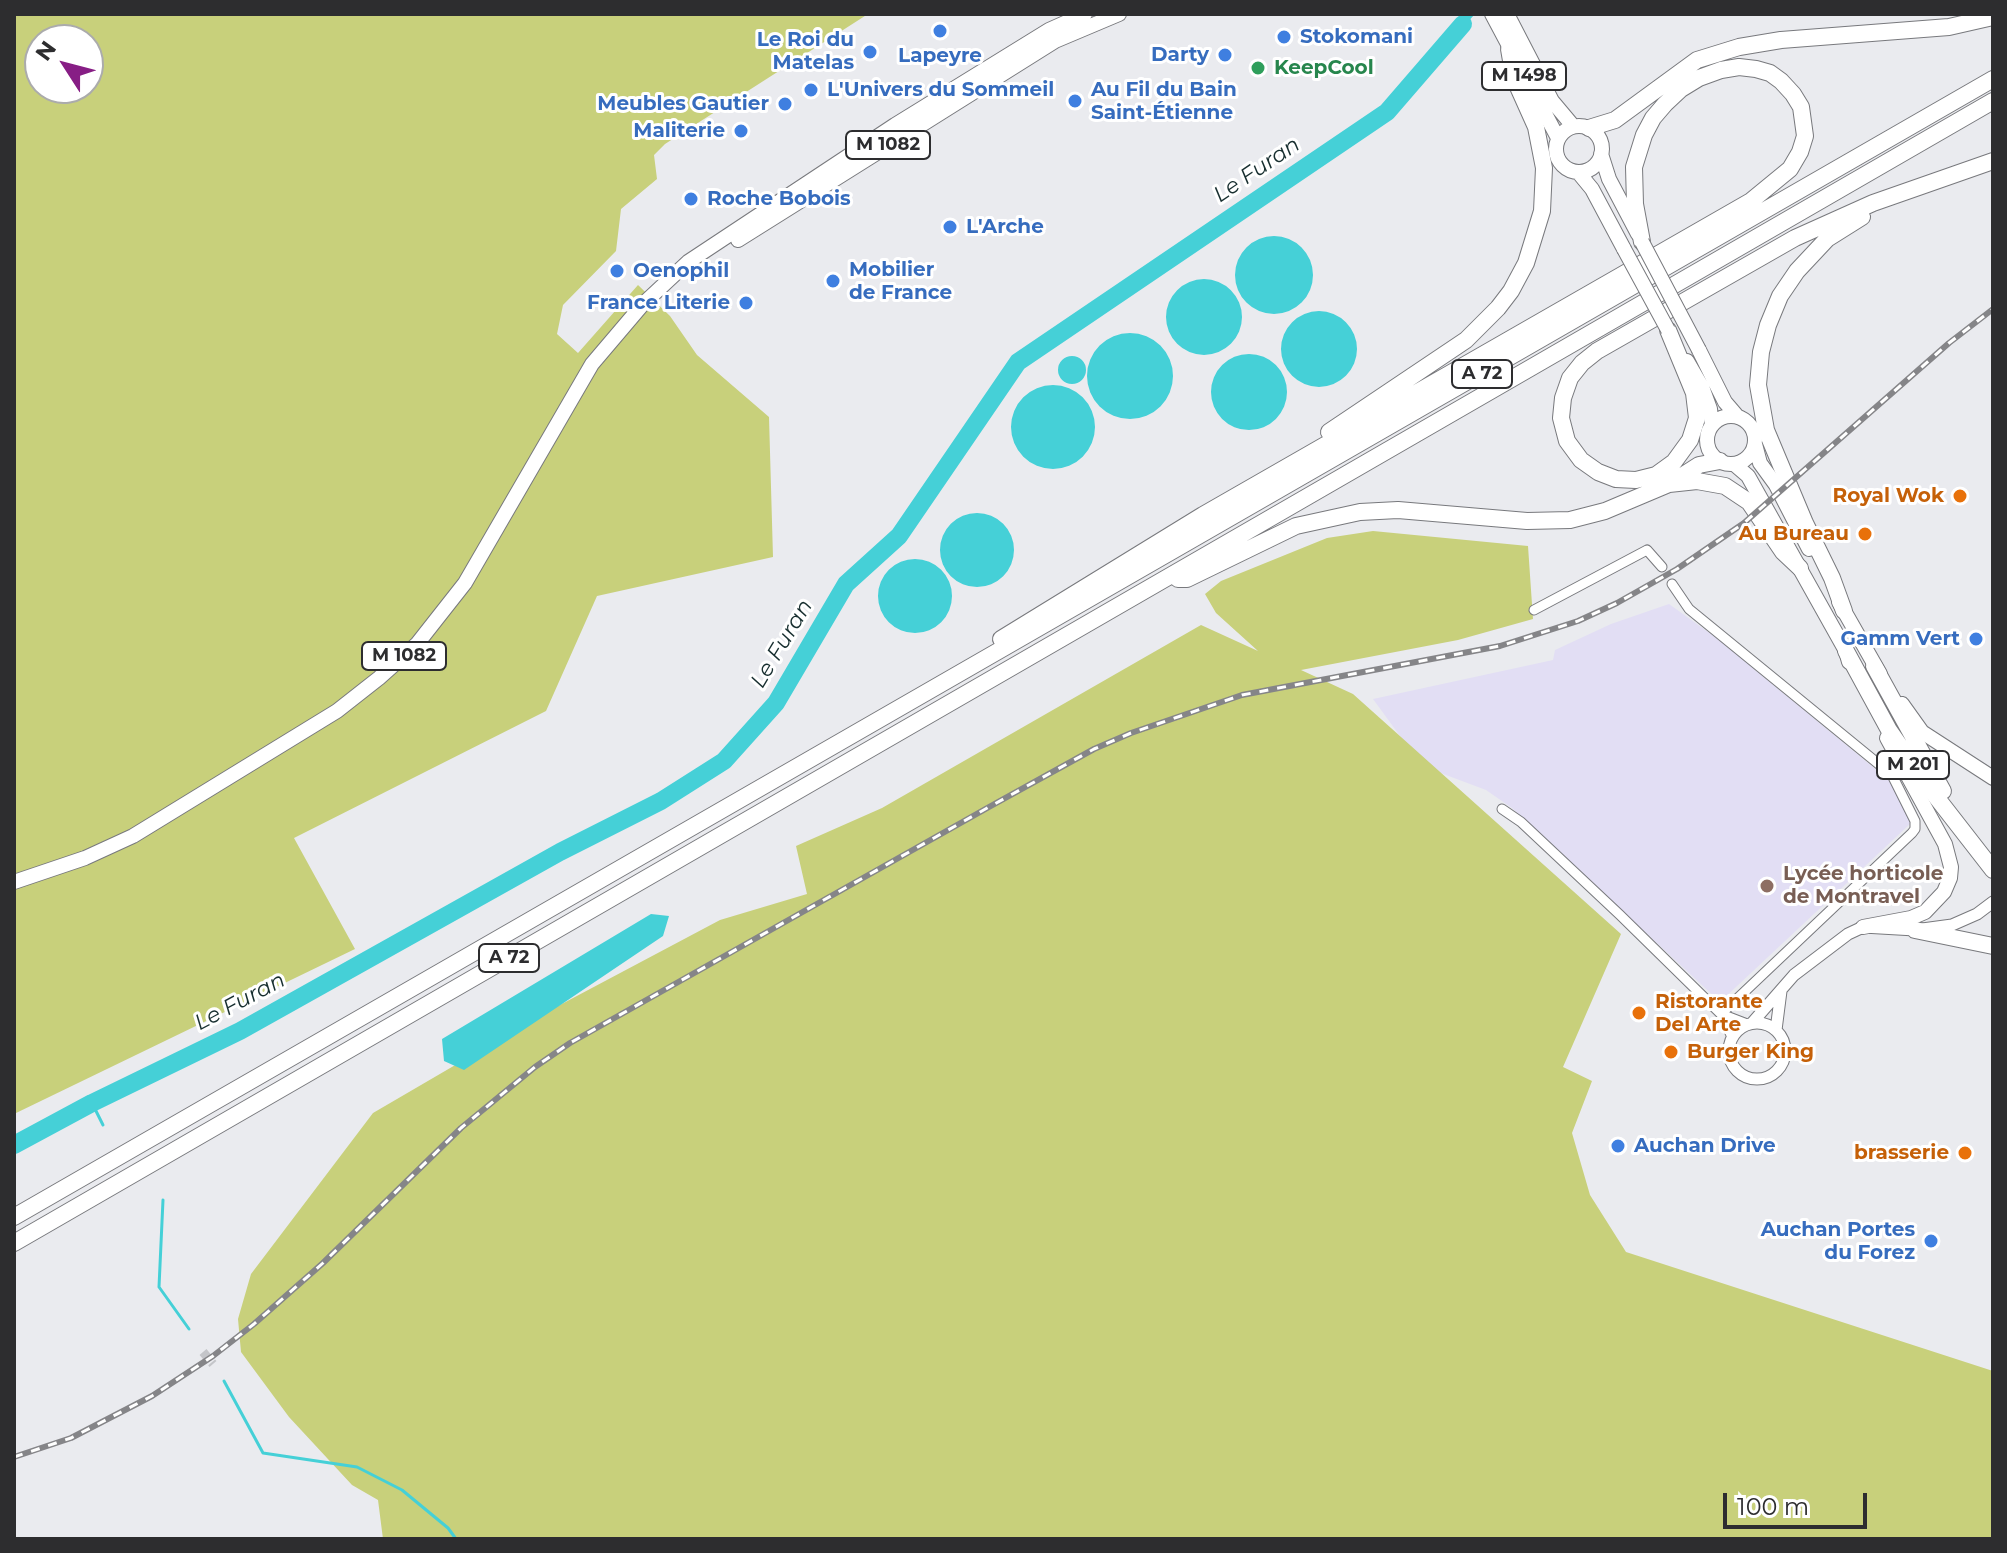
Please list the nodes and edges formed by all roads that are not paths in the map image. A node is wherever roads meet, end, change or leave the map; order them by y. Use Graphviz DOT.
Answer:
graph roads {
  1 [pos="1085,14"];
  2 [pos="1119,14"];
  3 [pos="1492,14"];
  4 [pos="1507,14"];
  5 [pos="1102,17"];
  6 [pos="1993,17"];
  7 [pos="1509,49"];
  8 [pos="1993,79"];
  9 [pos="1993,101"];
  10 [pos="1581,127"];
  11 [pos="1558,138"];
  12 [pos="1601,154"];
  13 [pos="1993,161"];
  14 [pos="1578,172"];
  15 [pos="1926,185"];
  16 [pos="1642,242"];
  17 [pos="662,287"];
  18 [pos="1668,330"];
  19 [pos="1737,416"];
  20 [pos="1712,425"];
  21 [pos="1755,444"];
  22 [pos="1727,462"];
  23 [pos="1669,484"];
  24 [pos="1203,515"];
  25 [pos="1662,567"];
  26 [pos="1800,568"];
  27 [pos="1164,579"];
  28 [pos="1672,584"];
  29 [pos="1534,610"];
  30 [pos="1844,611"];
  31 [pos="1846,651"];
  32 [pos="979,664"];
  33 [pos="1874,666"];
  34 [pos="1993,778"];
  35 [pos="1502,809"];
  36 [pos="1993,860"];
  37 [pos="1993,870"];
  38 [pos="14,882"];
  39 [pos="1993,902"];
  40 [pos="1863,927"];
  41 [pos="1915,930"];
  42 [pos="1993,946"];
  43 [pos="1781,991"];
  44 [pos="1721,1014"];
  45 [pos="1750,1024"];
  46 [pos="1776,1030"];
  47 [pos="1732,1037"];
  48 [pos="14,1217"];
  49 [pos="14,1243"];
  1 -- 17 [label="main road, M 1082"];
  2 -- 5 [label="main road, M 1082"];
  3 -- 7 [label="main road, M 1498"];
  4 -- 10 [label="main road, M 1498"];
  5 -- 17 [label="main road, M 1082"];
  6 -- 10 [label="highway"];
  7 -- 11 [label="main road, M 1498"];
  7 -- 24 [label="highway"];
  8 -- 32 [label="highway, A 72"];
  9 -- 27 [label="highway, A 72"];
  10 -- 11 [label="main road"];
  10 -- 12 [label="main road"];
  11 -- 14 [label="main road"];
  12 -- 14 [label="main road"];
  12 -- 16 [label="main road"];
  13 -- 15 [label="highway"];
  14 -- 18 [label="main road, bridge"];
  15 -- 18 [label="highway"];
  15 -- 30 [label="highway"];
  16 -- 19 [label="main road, bridge"];
  16 -- 24 [label="highway"];
  17 -- 38 [label="main road, M 1082"];
  18 -- 20 [label="main road"];
  19 -- 20 [label="main road"];
  19 -- 21 [label="main road"];
  20 -- 22 [label="main road"];
  21 -- 22 [label="main road"];
  21 -- 30 [label="main road, M 201"];
  22 -- 23 [label="highway"];
  22 -- 26 [label="main road, M 201"];
  23 -- 26 [label="highway"];
  23 -- 27 [label="highway"];
  24 -- 32 [label="highway"];
  25 -- 29 [label="street"];
  26 -- 31 [label="main road, M 201"];
  27 -- 49 [label="highway, A 72"];
  28 -- 44 [label="street"];
  30 -- 33 [label="main road, M 201"];
  31 -- 37 [label="highway, M 201"];
  31 -- 40 [label="main road"];
  32 -- 48 [label="highway, A 72"];
  33 -- 34 [label="main road"];
  33 -- 36 [label="highway, M 201"];
  35 -- 44 [label="street"];
  39 -- 41 [label="street"];
  40 -- 41 [label="street"];
  40 -- 43 [label="street"];
  41 -- 42 [label="highway"];
  43 -- 45 [label="street"];
  43 -- 46 [label="street"];
  44 -- 45 [label="street"];
  44 -- 47 [label="street"];
  45 -- 46 [label="street"];
  45 -- 47 [label="street"];
  46 -- 47 [label="street"];
}
